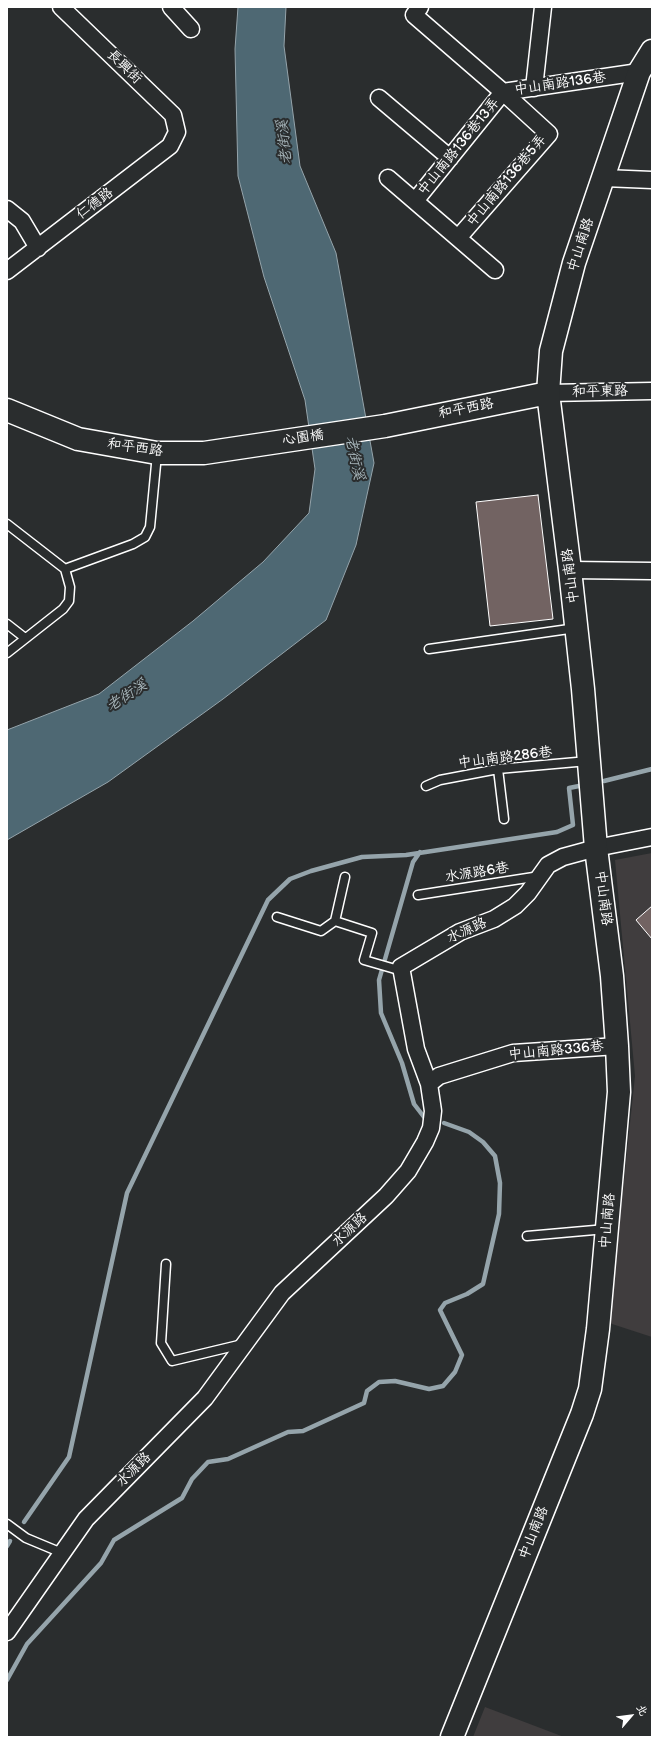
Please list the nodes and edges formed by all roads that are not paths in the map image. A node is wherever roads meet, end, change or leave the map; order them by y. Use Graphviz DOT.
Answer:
graph roads {
  1 [pos="171,7"];
  2 [pos="544,7"];
  3 [pos="70,10"];
  4 [pos="417,11"];
  5 [pos="192,29"];
  6 [pos="652,51"];
  7 [pos="639,72"];
  8 [pos="534,88"];
  9 [pos="503,92"];
  10 [pos="379,98"];
  11 [pos="176,132"];
  12 [pos="450,158"];
  13 [pos="388,178"];
  14 [pos="604,178"];
  15 [pos="652,180"];
  16 [pos="415,201"];
  17 [pos="7,209"];
  18 [pos="458,238"];
  19 [pos="38,248"];
  20 [pos="495,270"];
  21 [pos="7,271"];
  22 [pos="652,391"];
  23 [pos="548,393"];
  24 [pos="7,410"];
  25 [pos="385,426"];
  26 [pos="269,443"];
  27 [pos="157,453"];
  28 [pos="7,524"];
  29 [pos="65,569"];
  30 [pos="570,570"];
  31 [pos="652,571"];
  32 [pos="7,624"];
  33 [pos="576,628"];
  34 [pos="25,638"];
  35 [pos="429,649"];
  36 [pos="7,653"];
  37 [pos="590,761"];
  38 [pos="498,769"];
  39 [pos="426,786"];
  40 [pos="504,820"];
  41 [pos="652,837"];
  42 [pos="596,848"];
  43 [pos="540,876"];
  44 [pos="345,877"];
  45 [pos="418,895"];
  46 [pos="277,917"];
  47 [pos="335,921"];
  48 [pos="397,970"];
  49 [pos="617,1046"];
  50 [pos="429,1084"];
  51 [pos="607,1229"];
  52 [pos="527,1236"];
  53 [pos="166,1264"];
  54 [pos="246,1343"];
  55 [pos="7,1524"];
  56 [pos="62,1553"];
  57 [pos="9,1626"];
  58 [pos="452,1737"];
  1 -- 5 [label="street"];
  2 -- 8 [label="street"];
  3 -- 11 [label="street, 長興街"];
  4 -- 9 [label="street, 中山南路136巷"];
  6 -- 7 [label="main road, 中山南路"];
  7 -- 8 [label="street, 中山南路136巷"];
  7 -- 14 [label="main road, 中山南路"];
  8 -- 9 [label="street, 中山南路136巷"];
  9 -- 12 [label="street, 中山南路136巷13弄"];
  9 -- 18 [label="street, 中山南路136巷5弄"];
  10 -- 12 [label="street"];
  11 -- 19 [label="street, 仁德路"];
  12 -- 16 [label="street, 中山南路136巷13弄"];
  13 -- 16 [label="street"];
  14 -- 15 [label="street"];
  14 -- 23 [label="main road, 中山南路"];
  16 -- 18 [label="street"];
  17 -- 19 [label="street"];
  18 -- 20 [label="street"];
  19 -- 21 [label="street, 仁德路"];
  22 -- 23 [label="street, 和平東路"];
  23 -- 25 [label="main road, 和平西路"];
  23 -- 30 [label="main road, 中山南路"];
  24 -- 27 [label="main road, 和平西路"];
  25 -- 26 [label="main road, 心園橋"];
  26 -- 27 [label="main road, 和平西路"];
  27 -- 29 [label="lane"];
  28 -- 29 [label="lane"];
  29 -- 34 [label="lane"];
  30 -- 31 [label="street"];
  30 -- 33 [label="main road, 中山南路"];
  32 -- 34 [label="lane"];
  33 -- 35 [label="lane"];
  33 -- 37 [label="main road, 中山南路"];
  34 -- 36 [label="lane"];
  37 -- 38 [label="lane, 中山南路286巷"];
  37 -- 42 [label="main road, 中山南路"];
  38 -- 39 [label="lane, 中山南路286巷"];
  38 -- 40 [label="lane"];
  41 -- 42 [label="street, 水源路"];
  42 -- 43 [label="street, 水源路"];
  42 -- 49 [label="main road, 中山南路"];
  43 -- 45 [label="lane, 水源路6巷"];
  43 -- 48 [label="street, 水源路"];
  44 -- 47 [label="lane"];
  46 -- 47 [label="lane"];
  47 -- 48 [label="lane"];
  48 -- 50 [label="street, 水源路"];
  49 -- 50 [label="street, 中山南路336巷"];
  49 -- 51 [label="main road, 中山南路"];
  50 -- 54 [label="street, 水源路"];
  51 -- 52 [label="lane"];
  51 -- 58 [label="main road, 中山南路"];
  53 -- 54 [label="lane"];
  54 -- 56 [label="street, 水源路"];
  55 -- 56 [label="lane"];
  56 -- 57 [label="street, 水源路"];
}
